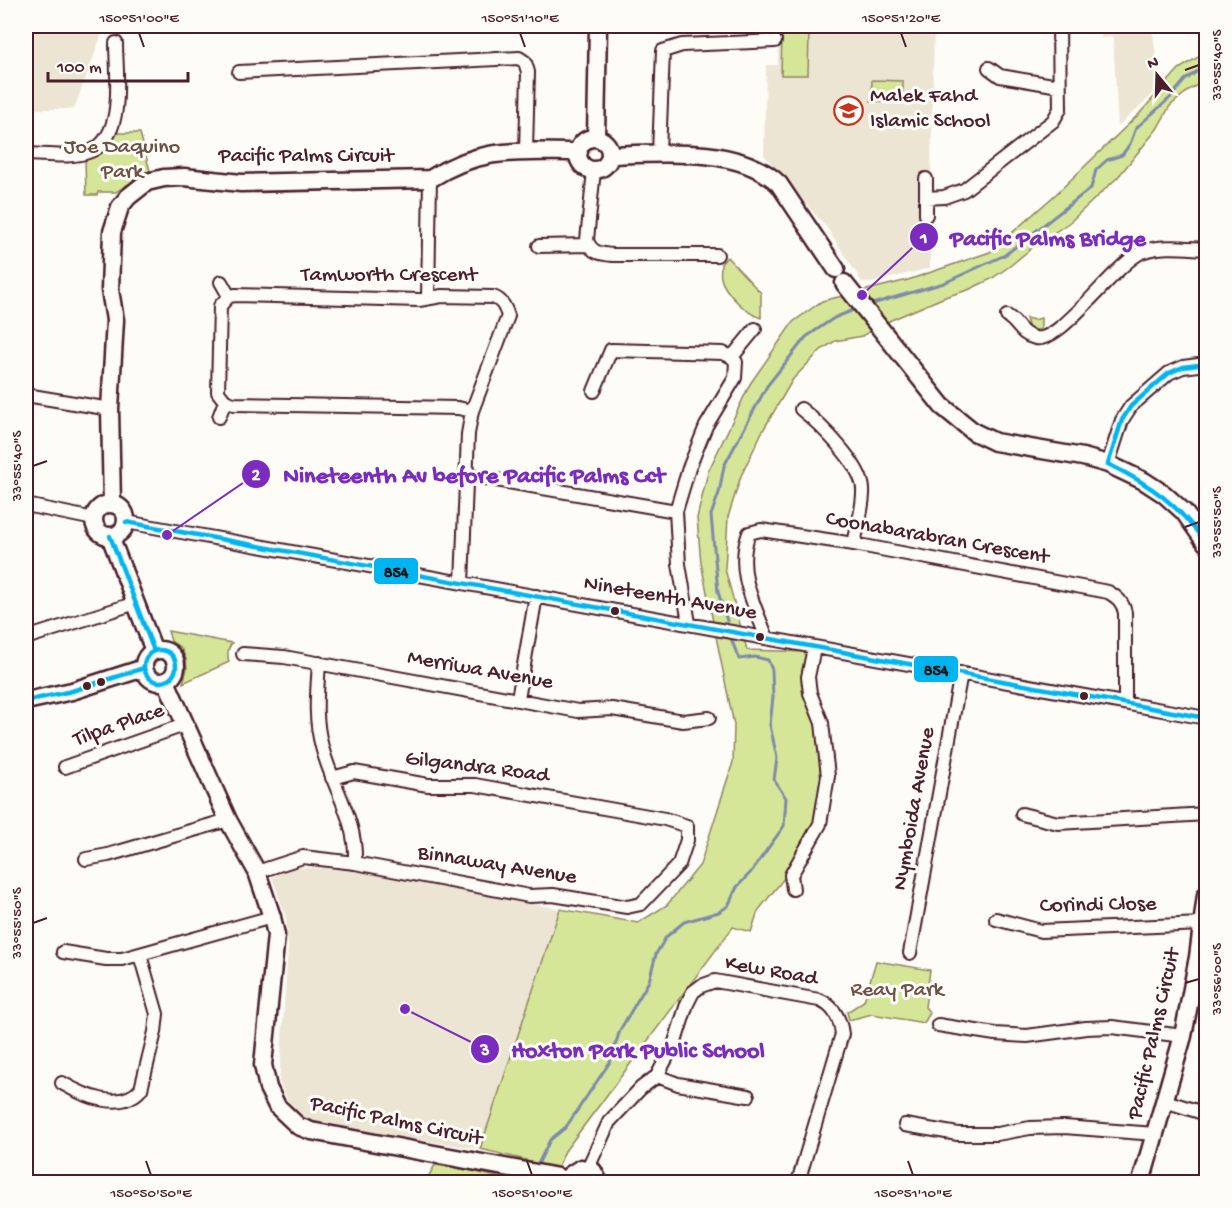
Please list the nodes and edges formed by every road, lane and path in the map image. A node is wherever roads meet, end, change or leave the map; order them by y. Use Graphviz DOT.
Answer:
graph roads {
  1 [pos="598,26"];
  2 [pos="1059,26"];
  3 [pos="775,41"];
  4 [pos="116,43"];
  5 [pos="989,68"];
  6 [pos="239,72"];
  7 [pos="1059,86"];
  8 [pos="596,138"];
  9 [pos="526,152"];
  10 [pos="579,152"];
  11 [pos="659,153"];
  12 [pos="26,154"];
  13 [pos="610,155"];
  14 [pos="594,170"];
  15 [pos="430,179"];
  16 [pos="926,179"];
  17 [pos="926,198"];
  18 [pos="926,215"];
  19 [pos="588,245"];
  20 [pos="539,246"];
  21 [pos="1206,249"];
  22 [pos="717,255"];
  23 [pos="220,282"];
  24 [pos="229,296"];
  25 [pos="428,298"];
  26 [pos="1006,316"];
  27 [pos="755,329"];
  28 [pos="732,357"];
  29 [pos="1206,364"];
  30 [pos="594,392"];
  31 [pos="26,395"];
  32 [pos="225,401"];
  33 [pos="801,409"];
  34 [pos="110,410"];
  35 [pos="472,411"];
  36 [pos="219,417"];
  37 [pos="1108,464"];
  38 [pos="467,475"];
  39 [pos="112,504"];
  40 [pos="26,505"];
  41 [pos="676,511"];
  42 [pos="94,519"];
  43 [pos="126,522"];
  44 [pos="110,536"];
  45 [pos="1206,543"];
  46 [pos="854,544"];
  47 [pos="462,583"];
  48 [pos="536,596"];
  49 [pos="135,603"];
  50 [pos="688,623"];
  51 [pos="26,638"];
  52 [pos="767,638"];
  53 [pos="814,648"];
  54 [pos="154,651"];
  55 [pos="243,654"];
  56 [pos="318,663"];
  57 [pos="144,668"];
  58 [pos="961,673"];
  59 [pos="166,681"];
  60 [pos="518,699"];
  61 [pos="26,701"];
  62 [pos="1125,703"];
  63 [pos="709,718"];
  64 [pos="1206,718"];
  65 [pos="187,724"];
  66 [pos="65,767"];
  67 [pos="332,778"];
  68 [pos="1022,814"];
  69 [pos="1206,814"];
  70 [pos="228,820"];
  71 [pos="687,826"];
  72 [pos="86,860"];
  73 [pos="355,863"];
  74 [pos="257,872"];
  75 [pos="793,890"];
  76 [pos="1206,895"];
  77 [pos="272,917"];
  78 [pos="996,919"];
  79 [pos="1202,924"];
  80 [pos="63,952"];
  81 [pos="910,953"];
  82 [pos="140,955"];
  83 [pos="1202,957"];
  84 [pos="938,1025"];
  85 [pos="1183,1036"];
  86 [pos="657,1076"];
  87 [pos="62,1083"];
  88 [pos="748,1096"];
  89 [pos="1165,1101"];
  90 [pos="1206,1114"];
  91 [pos="905,1125"];
  92 [pos="1155,1134"];
  93 [pos="588,1168"];
  94 [pos="565,1180"];
  95 [pos="599,1182"];
  96 [pos="798,1182"];
  97 [pos="1141,1182"];
  1 -- 8 [label="street"];
  2 -- 7 [label="street"];
  3 -- 11 [label="street"];
  4 -- 12 [label="street"];
  5 -- 7 [label="street"];
  6 -- 9 [label="street"];
  7 -- 17 [label="street"];
  8 -- 10 [label="street"];
  8 -- 13 [label="street"];
  9 -- 10 [label="street, Pacific Palms Circuit"];
  9 -- 15 [label="street, Pacific Palms Circuit"];
  10 -- 14 [label="street"];
  11 -- 13 [label="street"];
  11 -- 37 [label="street"];
  13 -- 14 [label="street"];
  14 -- 19 [label="street"];
  15 -- 25 [label="street"];
  15 -- 34 [label="street, Pacific Palms Circuit"];
  16 -- 17 [label="street"];
  17 -- 18 [label="street"];
  19 -- 20 [label="street"];
  19 -- 22 [label="street"];
  21 -- 26 [label="street"];
  23 -- 24 [label="street"];
  24 -- 25 [label="street, Tamworth Crescent"];
  24 -- 32 [label="street"];
  25 -- 35 [label="street, Tamworth Crescent"];
  27 -- 28 [label="street"];
  28 -- 30 [label="street"];
  28 -- 41 [label="street"];
  29 -- 37 [label="street"];
  31 -- 34 [label="street"];
  32 -- 35 [label="street"];
  32 -- 36 [label="street"];
  33 -- 46 [label="street"];
  34 -- 39 [label="street, Pacific Palms Circuit"];
  35 -- 38 [label="street, Tamworth Crescent"];
  37 -- 45 [label="street"];
  38 -- 41 [label="street"];
  38 -- 47 [label="street, Tamworth Crescent"];
  39 -- 42 [label="street"];
  39 -- 43 [label="street"];
  40 -- 42 [label="street"];
  41 -- 50 [label="street"];
  42 -- 44 [label="street"];
  43 -- 44 [label="street"];
  43 -- 47 [label="street, Nineteenth Avenue"];
  44 -- 49 [label="street"];
  46 -- 52 [label="street, Coonabarabran Crescent"];
  46 -- 62 [label="street, Coonabarabran Crescent"];
  47 -- 48 [label="street, Nineteenth Avenue"];
  48 -- 50 [label="street, Nineteenth Avenue"];
  48 -- 60 [label="street"];
  49 -- 51 [label="street"];
  49 -- 54 [label="street"];
  50 -- 52 [label="street, Nineteenth Avenue"];
  52 -- 53 [label="street, Nineteenth Avenue"];
  53 -- 58 [label="street, Nineteenth Avenue"];
  53 -- 75 [label="street"];
  54 -- 57 [label="street"];
  54 -- 59 [label="street"];
  55 -- 56 [label="street, Merriwa Avenue"];
  56 -- 60 [label="street, Merriwa Avenue"];
  56 -- 67 [label="street"];
  57 -- 59 [label="street"];
  57 -- 61 [label="street"];
  58 -- 62 [label="street, Nineteenth Avenue"];
  58 -- 81 [label="street, Nymboida Avenue"];
  59 -- 65 [label="street, Pacific Palms Circuit"];
  60 -- 63 [label="street, Merriwa Avenue"];
  62 -- 64 [label="street, Nineteenth Avenue"];
  65 -- 66 [label="street, Tilpa Place"];
  65 -- 70 [label="street, Pacific Palms Circuit"];
  67 -- 71 [label="street, Gilgandra Road"];
  67 -- 73 [label="street"];
  68 -- 69 [label="street"];
  70 -- 72 [label="street"];
  70 -- 74 [label="street, Pacific Palms Circuit"];
  71 -- 73 [label="street, Binnaway Avenue"];
  73 -- 74 [label="street, Binnaway Avenue"];
  74 -- 77 [label="street, Pacific Palms Circuit"];
  76 -- 79 [label="street, Pacific Palms Circuit"];
  77 -- 82 [label="street"];
  77 -- 94 [label="street, Pacific Palms Circuit"];
  78 -- 79 [label="street, Corindi Close"];
  79 -- 83 [label="street, Pacific Palms Circuit"];
  80 -- 82 [label="street"];
  82 -- 87 [label="street"];
  83 -- 85 [label="street, Pacific Palms Circuit"];
  84 -- 85 [label="street"];
  85 -- 89 [label="street, Pacific Palms Circuit"];
  86 -- 88 [label="street"];
  86 -- 93 [label="street, Kew Road"];
  86 -- 96 [label="street, Kew Road"];
  89 -- 90 [label="street"];
  89 -- 92 [label="street, Pacific Palms Circuit"];
  91 -- 92 [label="street"];
  92 -- 97 [label="street, Pacific Palms Circuit"];
  93 -- 94 [label="street"];
  93 -- 95 [label="street"];
}
